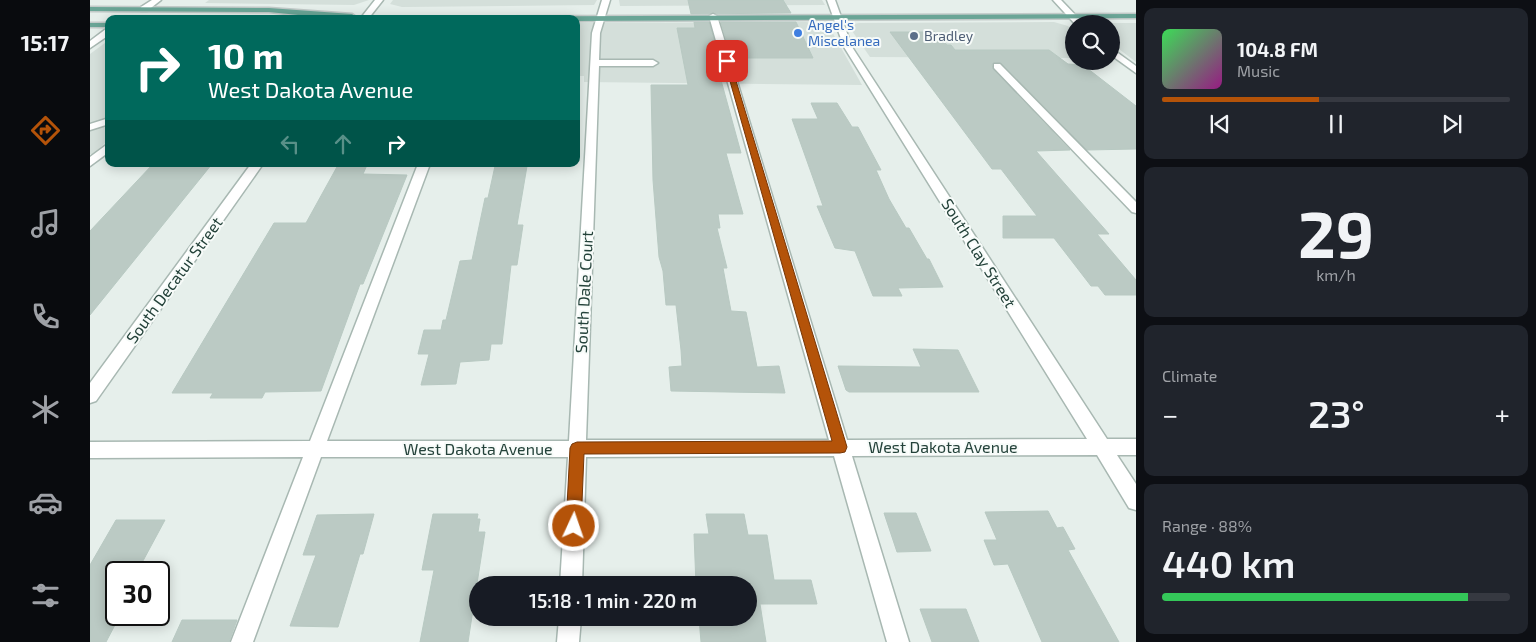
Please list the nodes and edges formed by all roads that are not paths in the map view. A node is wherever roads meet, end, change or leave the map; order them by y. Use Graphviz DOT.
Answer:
graph roads {
  1 [pos="157,0"];
  2 [pos="379,0"];
  3 [pos="606,0"];
  4 [pos="830,0"];
  5 [pos="1057,0"];
  6 [pos="90,9"];
  7 [pos="144,9"];
  8 [pos="329,15"];
  9 [pos="367,15"];
  10 [pos="1071,15"];
  11 [pos="580,16"];
  12 [pos="603,16"];
  13 [pos="713,16"];
  14 [pos="836,16"];
  15 [pos="1065,16"];
  16 [pos="1120,16"];
  17 [pos="1136,16"];
  18 [pos="90,26"];
  19 [pos="105,26"];
  20 [pos="105,35"];
  21 [pos="90,45"];
  22 [pos="1120,58"];
  23 [pos="595,63"];
  24 [pos="653,63"];
  25 [pos="997,66"];
  26 [pos="1136,70"];
  27 [pos="105,122"];
  28 [pos="90,127"];
  29 [pos="105,150"];
  30 [pos="90,163"];
  31 [pos="255,167"];
  32 [pos="423,167"];
  33 [pos="1136,209"];
  34 [pos="90,396"];
  35 [pos="1136,446"];
  36 [pos="840,447"];
  37 [pos="1102,447"];
  38 [pos="577,448"];
  39 [pos="315,449"];
  40 [pos="90,450"];
  41 [pos="1136,501"];
  42 [pos="571,576"];
  43 [pos="569,626"];
  44 [pos="242,642"];
  45 [pos="568,642"];
  46 [pos="898,642"];
  1 -- 7 [label="street"];
  2 -- 9 [label="street"];
  3 -- 12 [label="street, South Dale Court"];
  4 -- 14 [label="street, South Clay Street"];
  5 -- 10 [label="street"];
  6 -- 7 [label="main road"];
  7 -- 8 [label="main road"];
  11 -- 12 [label="main road"];
  12 -- 13 [label="main road"];
  12 -- 23 [label="street, South Dale Court"];
  13 -- 14 [label="main road"];
  13 -- 36 [label="street"];
  14 -- 15 [label="main road"];
  14 -- 37 [label="street, South Clay Street"];
  16 -- 17 [label="main road"];
  18 -- 19 [label="main road"];
  20 -- 21 [label="street"];
  22 -- 26 [label="street"];
  23 -- 24 [label="street"];
  23 -- 38 [label="street, South Dale Court"];
  25 -- 33 [label="street"];
  27 -- 28 [label="street"];
  29 -- 30 [label="street"];
  31 -- 34 [label="street, South Decatur Street"];
  32 -- 39 [label="street"];
  35 -- 37 [label="street, West Dakota Avenue"];
  36 -- 37 [label="street, West Dakota Avenue"];
  36 -- 38 [label="street, West Dakota Avenue"];
  36 -- 46 [label="street"];
  37 -- 41 [label="street, South Clay Street"];
  38 -- 39 [label="street, West Dakota Avenue"];
  38 -- 42 [label="street, South Dale Court"];
  39 -- 40 [label="street, West Dakota Avenue"];
  39 -- 44 [label="street"];
  43 -- 45 [label="street"];
}
